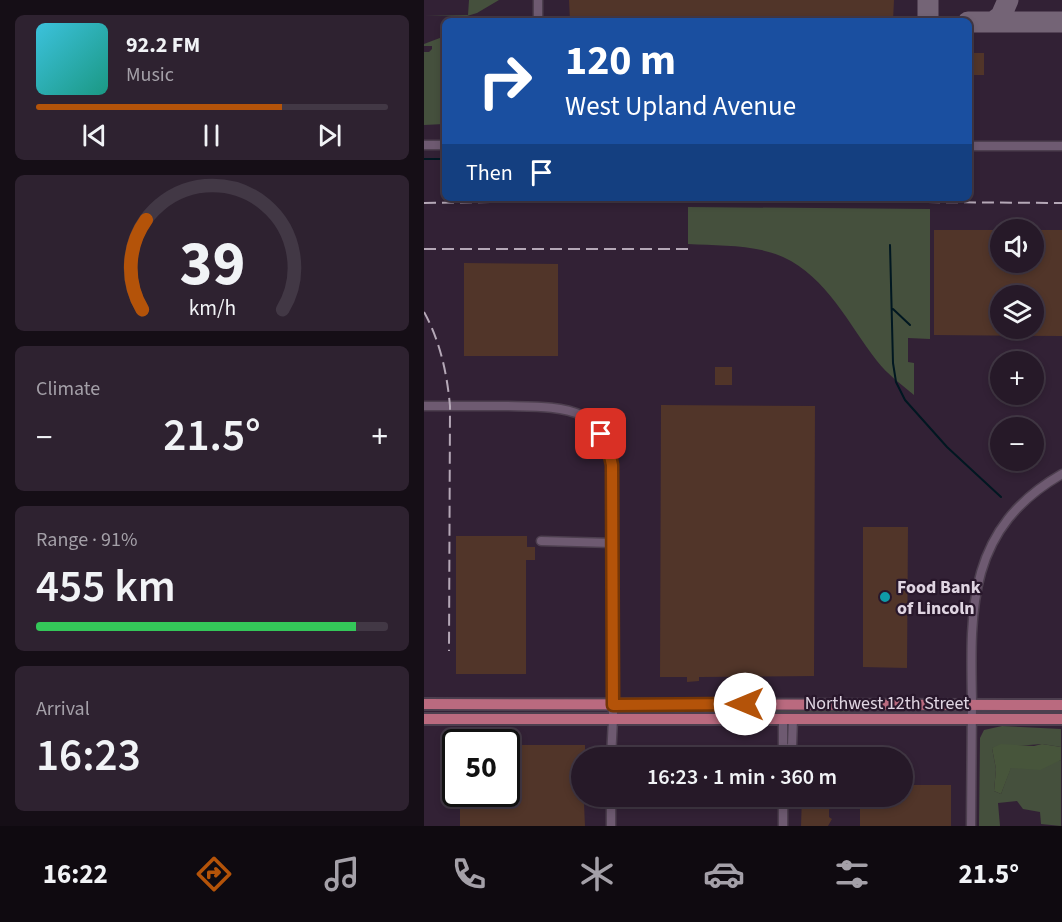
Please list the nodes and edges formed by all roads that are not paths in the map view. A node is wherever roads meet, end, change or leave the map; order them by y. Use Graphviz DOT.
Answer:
graph roads {
  1 [pos="538,0"];
  2 [pos="538,18"];
  3 [pos="424,145"];
  4 [pos="442,145"];
  5 [pos="972,146"];
  6 [pos="1062,146"];
  7 [pos="424,406"];
  8 [pos="1062,474"];
  9 [pos="541,542"];
  10 [pos="612,543"];
  11 [pos="424,704"];
  12 [pos="613,705"];
  13 [pos="972,705"];
  14 [pos="1062,705"];
  15 [pos="613,718"];
  16 [pos="424,719"];
  17 [pos="788,719"];
  18 [pos="972,719"];
  19 [pos="1062,719"];
  20 [pos="612,747"];
  21 [pos="784,747"];
  22 [pos="611,807"];
  23 [pos="783,807"];
  24 [pos="611,826"];
  25 [pos="783,826"];
  26 [pos="971,826"];
  1 -- 2 [label="street"];
  3 -- 4 [label="street"];
  5 -- 6 [label="street"];
  7 -- 10 [label="street"];
  8 -- 13 [label="street"];
  9 -- 10 [label="street"];
  10 -- 12 [label="street"];
  11 -- 12 [label="main road, Northwest 12th Street"];
  12 -- 13 [label="main road, Northwest 12th Street"];
  12 -- 15 [label="street"];
  13 -- 14 [label="main road, Northwest 12th Street"];
  13 -- 18 [label="street"];
  15 -- 16 [label="main road, Northwest 12th Street"];
  15 -- 17 [label="main road, Northwest 12th Street"];
  15 -- 20 [label="street"];
  17 -- 18 [label="main road, Northwest 12th Street"];
  17 -- 21 [label="street"];
  18 -- 19 [label="main road, Northwest 12th Street"];
  18 -- 26 [label="street"];
  22 -- 24 [label="street"];
  23 -- 25 [label="street"];
}
